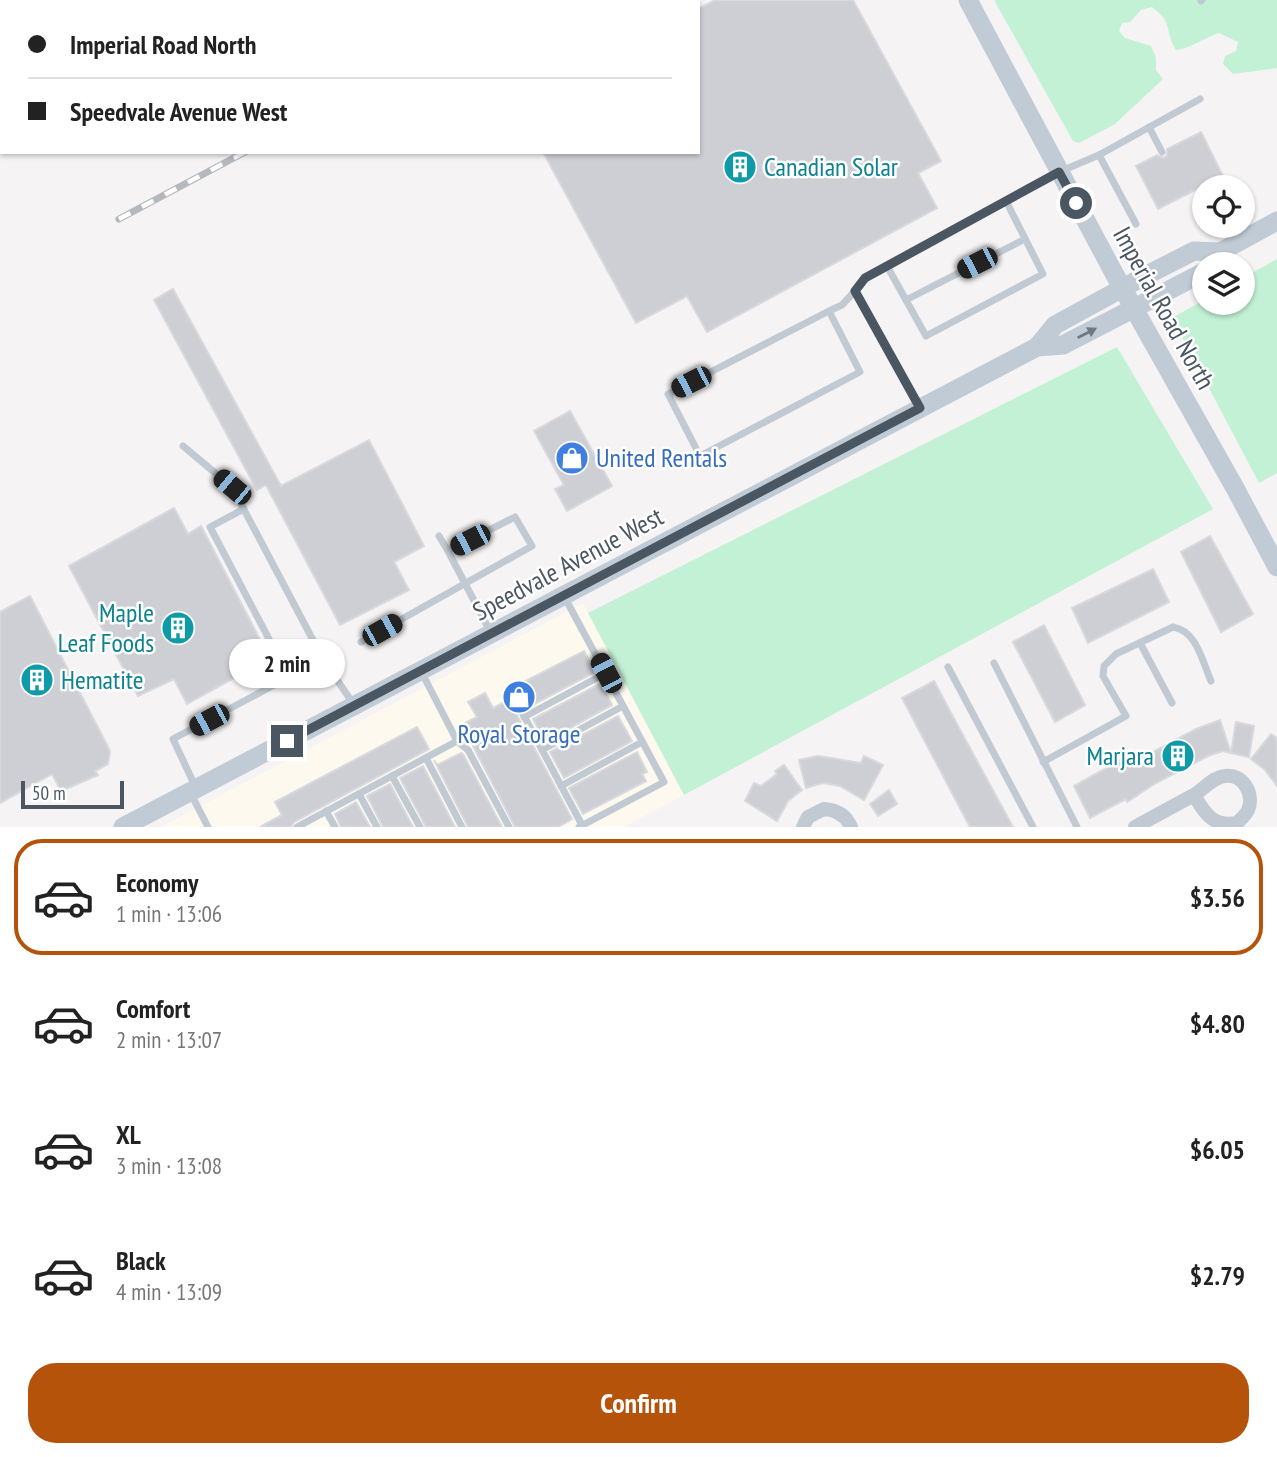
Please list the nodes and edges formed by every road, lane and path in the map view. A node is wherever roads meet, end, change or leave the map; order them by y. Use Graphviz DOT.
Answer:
graph roads {
  1 [pos="968,0"];
  2 [pos="1200,99"];
  3 [pos="1149,127"];
  4 [pos="1162,152"];
  5 [pos="1098,155"];
  6 [pos="1059,172"];
  7 [pos="1006,201"];
  8 [pos="1277,221"];
  9 [pos="1136,224"];
  10 [pos="1025,239"];
  11 [pos="1192,252"];
  12 [pos="1225,252"];
  13 [pos="887,266"];
  14 [pos="1192,278"];
  15 [pos="1122,288"];
  16 [pos="855,291"];
  17 [pos="906,300"];
  18 [pos="1133,309"];
  19 [pos="829,311"];
  20 [pos="1037,347"];
  21 [pos="920,408"];
  22 [pos="183,446"];
  23 [pos="244,509"];
  24 [pos="439,536"];
  25 [pos="448,551"];
  26 [pos="1277,567"];
  27 [pos="467,583"];
  28 [pos="564,595"];
  29 [pos="492,633"];
  30 [pos="361,642"];
  31 [pos="1140,643"];
  32 [pos="323,659"];
  33 [pos="994,663"];
  34 [pos="948,667"];
  35 [pos="420,671"];
  36 [pos="606,673"];
  37 [pos="289,677"];
  38 [pos="1211,681"];
  39 [pos="515,699"];
  40 [pos="1172,703"];
  41 [pos="354,705"];
  42 [pos="623,706"];
  43 [pos="524,717"];
  44 [pos="457,741"];
  45 [pos="642,742"];
  46 [pos="542,750"];
  47 [pos="426,758"];
  48 [pos="1043,762"];
  49 [pos="392,776"];
  50 [pos="561,786"];
  51 [pos="193,790"];
  52 [pos="359,794"];
  53 [pos="1194,795"];
  54 [pos="326,811"];
  55 [pos="580,826"];
  56 [pos="124,827"];
  57 [pos="208,827"];
  58 [pos="297,827"];
  59 [pos="335,827"];
  60 [pos="377,827"];
  61 [pos="420,827"];
  62 [pos="462,827"];
  63 [pos="509,827"];
  64 [pos="803,827"];
  65 [pos="851,827"];
  66 [pos="1033,827"];
  67 [pos="1077,827"];
  68 [pos="1135,827"];
  1 -- 6 [label="main road, Imperial Road North"];
  2 -- 3 [label="lane"];
  3 -- 4 [label="lane"];
  3 -- 5 [label="lane"];
  5 -- 6 [label="lane"];
  5 -- 9 [label="lane"];
  6 -- 7 [label="lane"];
  6 -- 15 [label="main road, Imperial Road North"];
  7 -- 10 [label="lane"];
  7 -- 13 [label="lane"];
  8 -- 12 [label="main road, Speedvale Avenue West"];
  10 -- 17 [label="lane"];
  10 -- 17 [label="lane"];
  11 -- 15 [label="main road, Speedvale Avenue West"];
  13 -- 16 [label="lane"];
  13 -- 17 [label="lane"];
  14 -- 18 [label="main road, Speedvale Avenue West"];
  15 -- 18 [label="main road, Imperial Road North"];
  15 -- 20 [label="main road, Speedvale Avenue West"];
  16 -- 19 [label="lane"];
  16 -- 21 [label="lane"];
  20 -- 18 [label="main road, Speedvale Avenue West, one-way"];
  18 -- 26 [label="main road, Imperial Road North"];
  19 -- 19 [label="lane"];
  20 -- 21 [label="main road, Speedvale Avenue West"];
  21 -- 28 [label="main road, Speedvale Avenue West"];
  22 -- 23 [label="lane"];
  23 -- 32 [label="lane"];
  23 -- 37 [label="lane"];
  24 -- 25 [label="lane"];
  25 -- 27 [label="lane"];
  25 -- 27 [label="lane"];
  27 -- 29 [label="lane"];
  27 -- 30 [label="lane"];
  28 -- 29 [label="main road, Speedvale Avenue West"];
  28 -- 36 [label="lane"];
  29 -- 35 [label="main road, Speedvale Avenue West"];
  31 -- 38 [label="lane"];
  31 -- 40 [label="lane"];
  31 -- 48 [label="lane"];
  32 -- 37 [label="lane"];
  32 -- 41 [label="lane"];
  33 -- 48 [label="lane"];
  34 -- 66 [label="lane"];
  35 -- 41 [label="main road, Speedvale Avenue West"];
  35 -- 44 [label="lane"];
  36 -- 42 [label="lane"];
  36 -- 43 [label="lane"];
  37 -- 51 [label="lane"];
  39 -- 43 [label="lane"];
  41 -- 51 [label="main road, Speedvale Avenue West"];
  42 -- 45 [label="lane"];
  42 -- 46 [label="lane"];
  43 -- 46 [label="lane"];
  44 -- 47 [label="lane"];
  44 -- 63 [label="lane"];
  45 -- 50 [label="lane"];
  45 -- 55 [label="lane"];
  46 -- 50 [label="lane"];
  47 -- 49 [label="lane"];
  47 -- 62 [label="lane"];
  48 -- 67 [label="lane"];
  49 -- 52 [label="lane"];
  49 -- 61 [label="lane"];
  50 -- 55 [label="lane"];
  51 -- 56 [label="main road, Speedvale Avenue West"];
  51 -- 57 [label="lane"];
  52 -- 54 [label="lane"];
  52 -- 60 [label="lane"];
  53 -- 68 [label="street"];
  54 -- 58 [label="lane"];
  54 -- 59 [label="lane"];
  64 -- 65 [label="street"];
}
